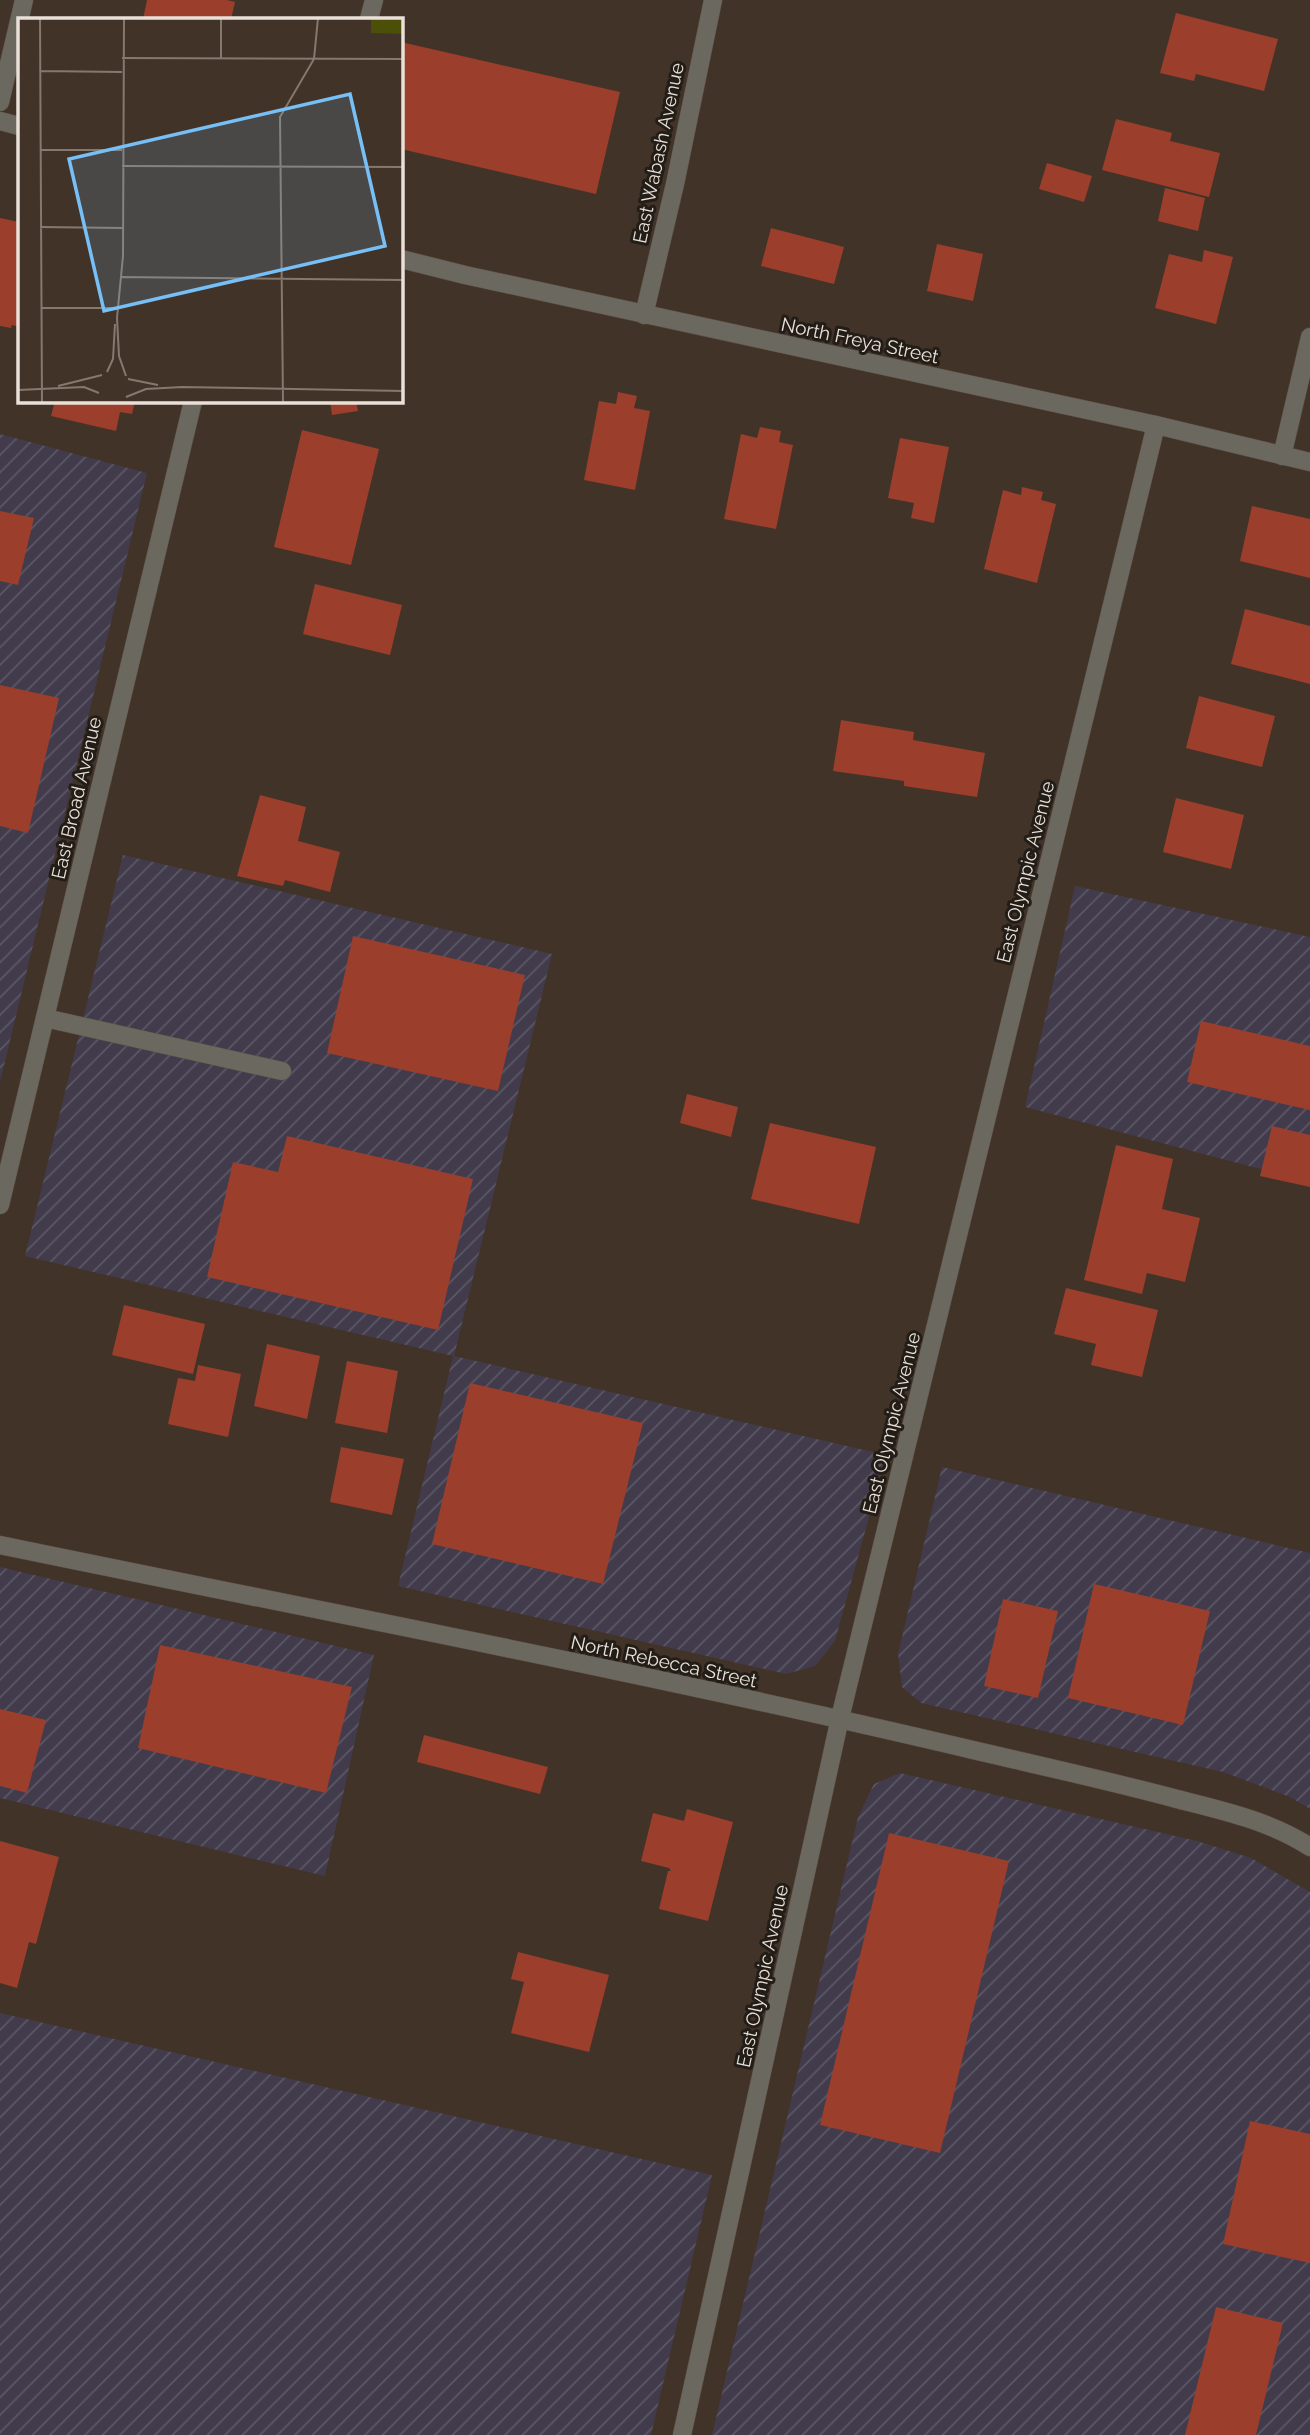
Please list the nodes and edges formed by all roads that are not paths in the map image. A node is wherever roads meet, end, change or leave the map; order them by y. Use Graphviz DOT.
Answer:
graph roads {
  1 [pos="24,0"];
  2 [pos="373,0"];
  3 [pos="713,0"];
  4 [pos="20,18"];
  5 [pos="369,18"];
  6 [pos="18,26"];
  7 [pos="0,102"];
  8 [pos="0,121"];
  9 [pos="18,126"];
  10 [pos="402,259"];
  11 [pos="644,315"];
  12 [pos="1310,337"];
  13 [pos="193,402"];
  14 [pos="1156,425"];
  15 [pos="1282,456"];
  16 [pos="1310,462"];
  17 [pos="45,1018"];
  18 [pos="282,1070"];
  19 [pos="0,1205"];
  20 [pos="0,1545"];
  21 [pos="840,1718"];
  22 [pos="1310,1847"];
  23 [pos="682,2435"];
  1 -- 4 [label="street"];
  2 -- 5 [label="street"];
  3 -- 11 [label="street, East Wabash Avenue"];
  6 -- 7 [label="street"];
  8 -- 9 [label="street"];
  10 -- 11 [label="street, North Freya Street"];
  11 -- 14 [label="street, North Freya Street"];
  12 -- 15 [label="street"];
  13 -- 17 [label="street, East Broad Avenue"];
  14 -- 15 [label="street, North Freya Street"];
  14 -- 21 [label="street, East Olympic Avenue"];
  15 -- 16 [label="street, North Freya Street"];
  17 -- 18 [label="street"];
  17 -- 19 [label="street, East Broad Avenue"];
  20 -- 21 [label="street, North Rebecca Street"];
  21 -- 22 [label="street, North Rebecca Street"];
  21 -- 23 [label="street, East Olympic Avenue"];
}
